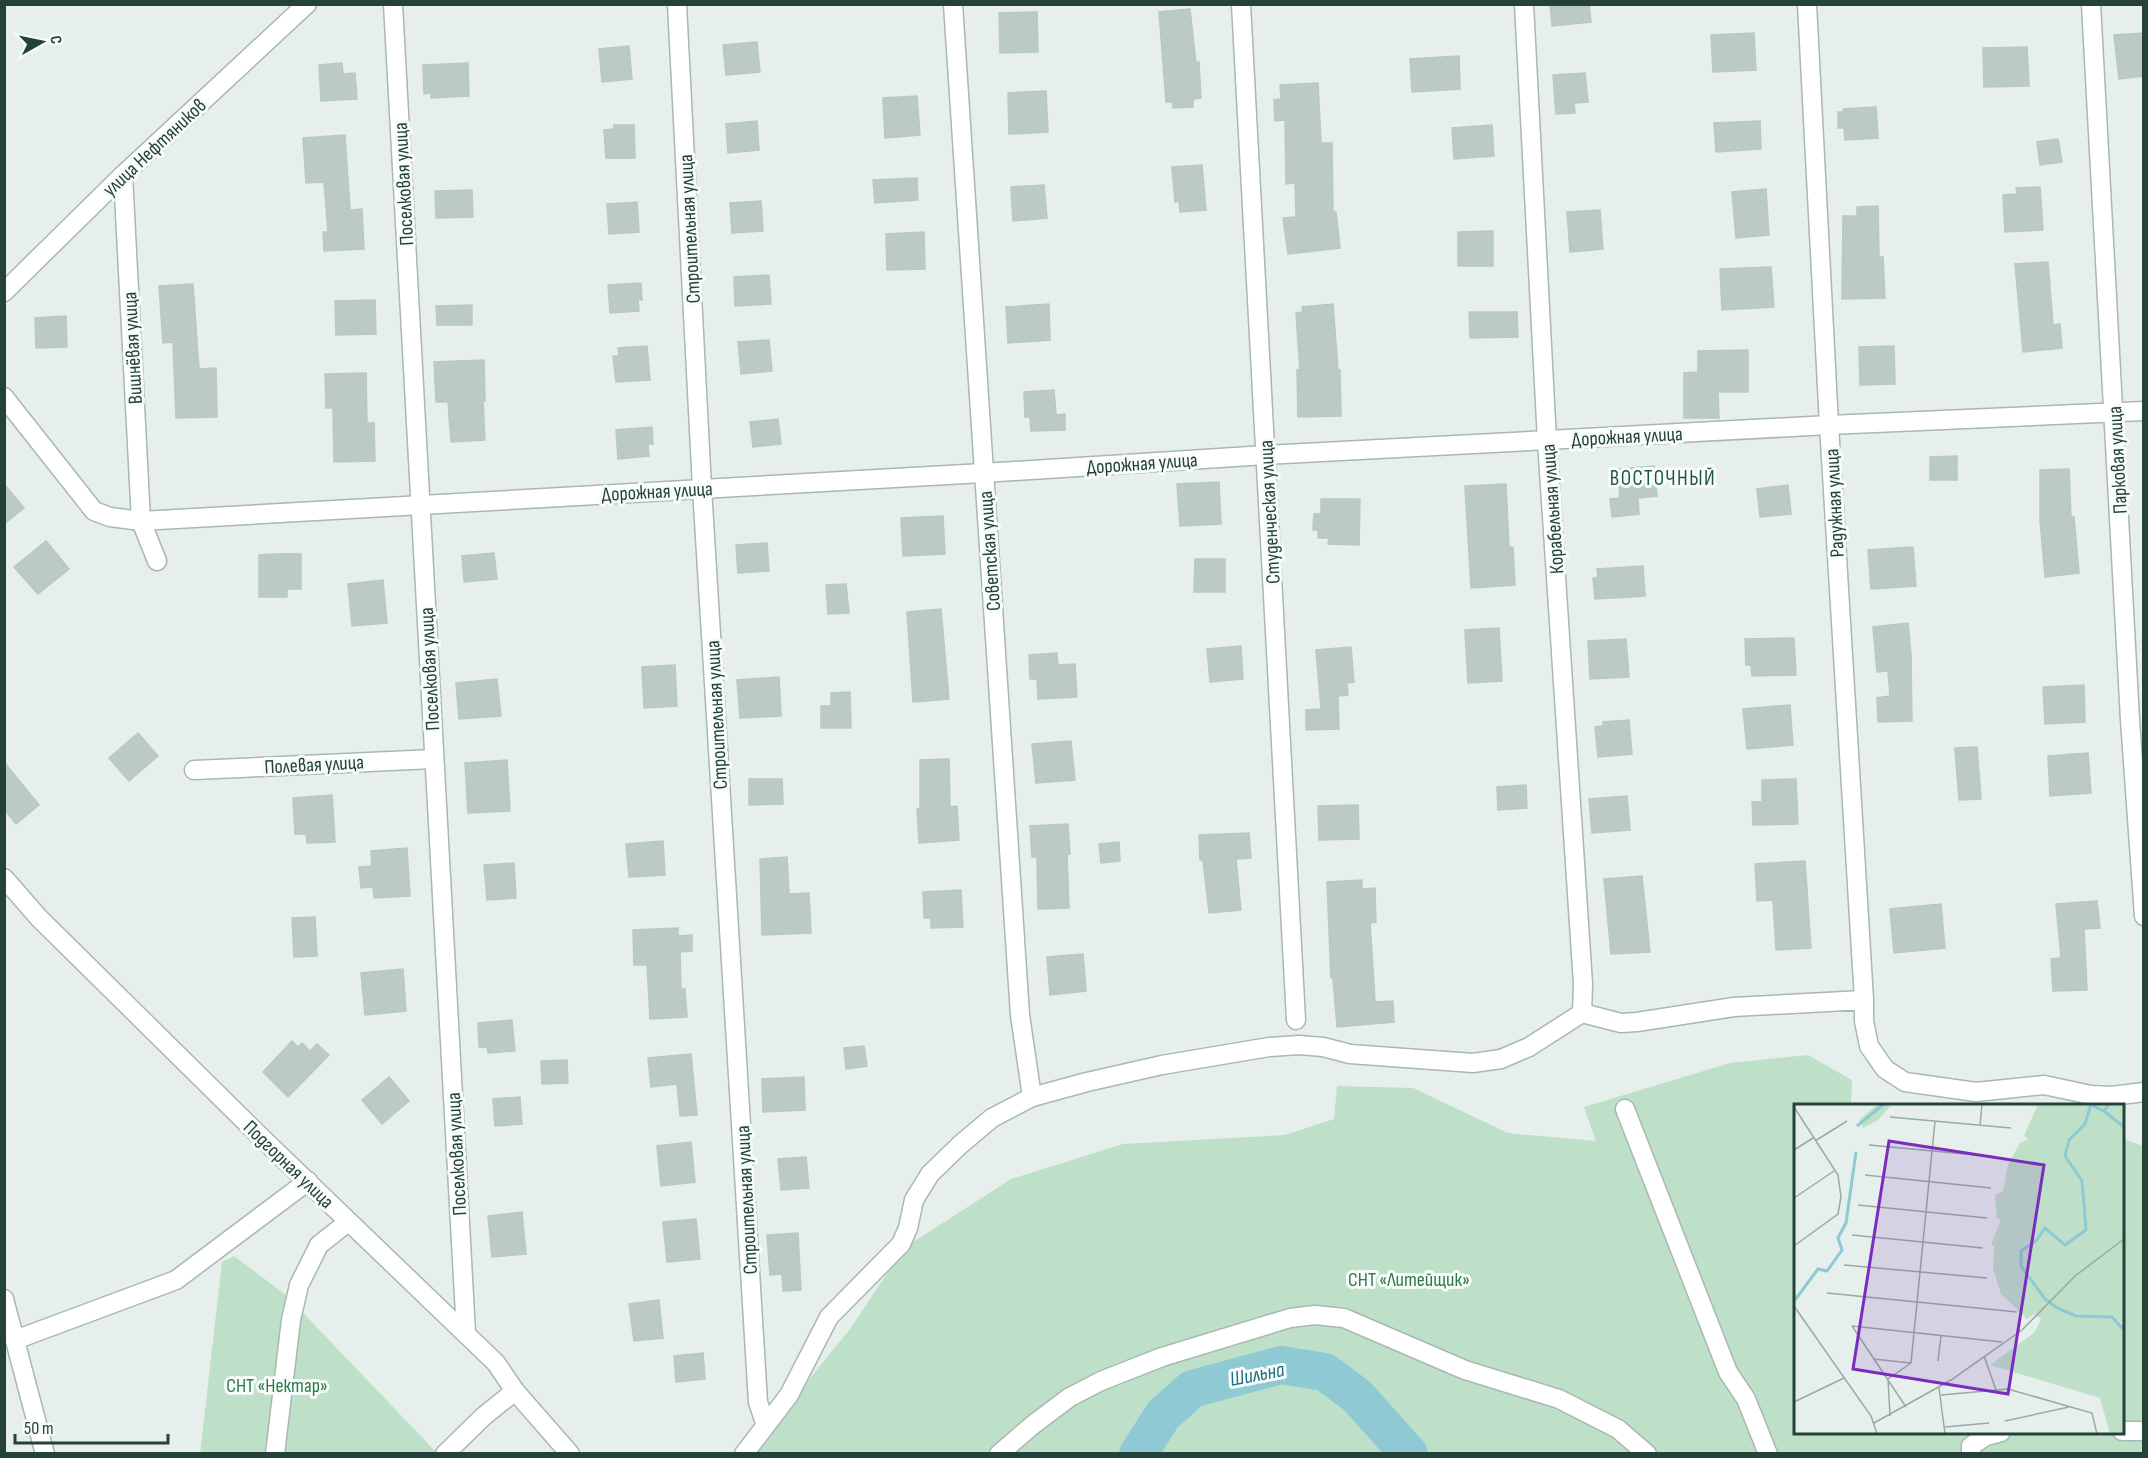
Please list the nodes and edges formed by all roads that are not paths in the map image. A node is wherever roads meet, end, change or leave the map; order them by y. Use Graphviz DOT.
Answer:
graph roads {
  1 [pos="307,4"];
  2 [pos="393,4"];
  3 [pos="677,4"];
  4 [pos="953,4"];
  5 [pos="1241,4"];
  6 [pos="1524,4"];
  7 [pos="1807,4"];
  8 [pos="2091,4"];
  9 [pos="123,175"];
  10 [pos="4,292"];
  11 [pos="4,398"];
  12 [pos="2144,411"];
  13 [pos="2114,413"];
  14 [pos="1829,425"];
  15 [pos="1547,441"];
  16 [pos="1266,455"];
  17 [pos="983,473"];
  18 [pos="702,488"];
  19 [pos="420,505"];
  20 [pos="141,521"];
  21 [pos="157,561"];
  22 [pos="434,759"];
  23 [pos="194,770"];
  24 [pos="4,878"];
  25 [pos="2144,916"];
  26 [pos="1864,1000"];
  27 [pos="1582,1013"];
  28 [pos="1296,1020"];
  29 [pos="2144,1092"];
  30 [pos="1032,1096"];
  31 [pos="1625,1109"];
  32 [pos="308,1181"];
  33 [pos="348,1222"];
  34 [pos="4,1299"];
  35 [pos="466,1333"];
  36 [pos="15,1340"];
  37 [pos="515,1391"];
  38 [pos="765,1424"];
  39 [pos="2124,1431"];
  40 [pos="2144,1431"];
  41 [pos="1994,1434"];
  42 [pos="1971,1444"];
  43 [pos="45,1454"];
  44 [pos="275,1454"];
  45 [pos="445,1454"];
  46 [pos="570,1454"];
  47 [pos="744,1454"];
  48 [pos="999,1454"];
  49 [pos="1647,1454"];
  50 [pos="1768,1454"];
  1 -- 9 [label="street, улица Нефтяников"];
  2 -- 19 [label="street, Поселковая улица"];
  3 -- 18 [label="street, Строительная улица"];
  4 -- 17 [label="street, Советская улица"];
  5 -- 16 [label="street, Студенческая улица"];
  6 -- 15 [label="street, Корабельная улица"];
  7 -- 14 [label="street, Радужная улица"];
  8 -- 13 [label="street, Парковая улица"];
  9 -- 10 [label="street, улица Нефтяников"];
  9 -- 20 [label="street, Вишнёвая улица"];
  11 -- 20 [label="street, Дорожная улица"];
  12 -- 13 [label="street, Дорожная улица"];
  13 -- 14 [label="street, Дорожная улица"];
  13 -- 25 [label="street, Парковая улица"];
  14 -- 15 [label="street, Дорожная улица"];
  14 -- 26 [label="street, Радужная улица"];
  15 -- 16 [label="street, Дорожная улица"];
  15 -- 27 [label="street, Корабельная улица"];
  16 -- 17 [label="street, Дорожная улица"];
  16 -- 28 [label="street, Студенческая улица"];
  17 -- 18 [label="street, Дорожная улица"];
  17 -- 30 [label="street, Советская улица"];
  18 -- 19 [label="street, Дорожная улица"];
  18 -- 38 [label="street, Строительная улица"];
  19 -- 20 [label="street, Дорожная улица"];
  19 -- 22 [label="street, Поселковая улица"];
  20 -- 21 [label="street, Вишнёвая улица"];
  22 -- 23 [label="street, Полевая улица"];
  22 -- 35 [label="street, Поселковая улица"];
  24 -- 32 [label="street, Подгорная улица"];
  26 -- 27 [label="street"];
  26 -- 29 [label="street, Радужная улица"];
  27 -- 30 [label="street"];
  30 -- 38 [label="street"];
  31 -- 50 [label="street"];
  32 -- 33 [label="street, Подгорная улица"];
  32 -- 36 [label="street"];
  33 -- 35 [label="street, Подгорная улица"];
  33 -- 44 [label="street"];
  34 -- 36 [label="street"];
  35 -- 37 [label="street, Подгорная улица"];
  36 -- 43 [label="street"];
  37 -- 45 [label="street"];
  37 -- 46 [label="street, Подгорная улица"];
  38 -- 47 [label="street"];
  39 -- 40 [label="street"];
  41 -- 42 [label="street"];
  48 -- 49 [label="street"];
}
